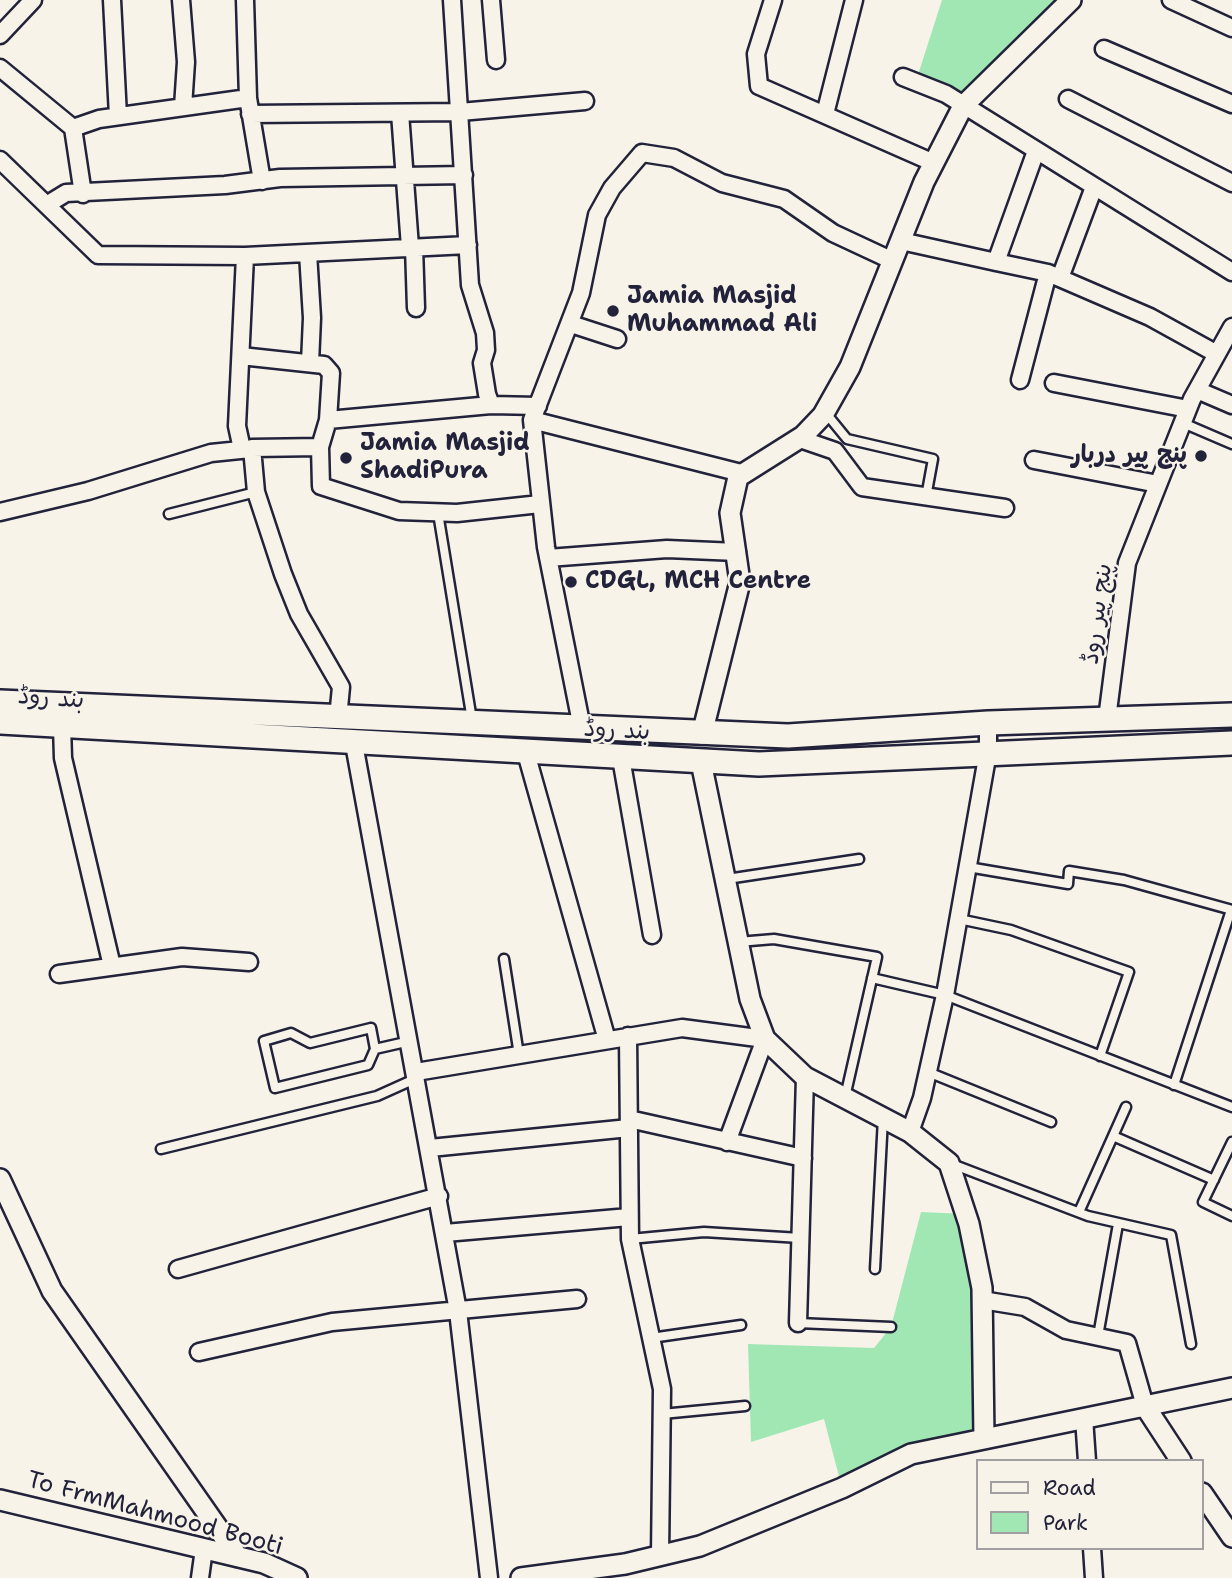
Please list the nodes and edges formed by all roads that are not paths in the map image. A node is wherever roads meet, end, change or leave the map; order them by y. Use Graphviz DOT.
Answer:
graph roads {
  1 [pos="33,0"];
  2 [pos="111,0"];
  3 [pos="181,0"];
  4 [pos="245,0"];
  5 [pos="452,0"];
  6 [pos="491,0"];
  7 [pos="773,0"];
  8 [pos="854,0"];
  9 [pos="1071,0"];
  10 [pos="1171,0"];
  11 [pos="1232,28"];
  12 [pos="0,35"];
  13 [pos="1104,49"];
  14 [pos="496,60"];
  15 [pos="0,68"];
  16 [pos="902,77"];
  17 [pos="1069,99"];
  18 [pos="585,101"];
  19 [pos="1232,104"];
  20 [pos="249,106"];
  21 [pos="963,106"];
  22 [pos="183,107"];
  23 [pos="460,112"];
  24 [pos="400,113"];
  25 [pos="825,114"];
  26 [pos="118,116"];
  27 [pos="73,128"];
  28 [pos="1036,152"];
  29 [pos="0,160"];
  30 [pos="934,163"];
  31 [pos="404,174"];
  32 [pos="464,175"];
  33 [pos="262,181"];
  34 [pos="1232,183"];
  35 [pos="1094,187"];
  36 [pos="83,194"];
  37 [pos="48,204"];
  38 [pos="901,241"];
  39 [pos="467,245"];
  40 [pos="412,247"];
  41 [pos="308,253"];
  42 [pos="245,256"];
  43 [pos="892,261"];
  44 [pos="996,262"];
  45 [pos="1232,272"];
  46 [pos="1054,275"];
  47 [pos="416,308"];
  48 [pos="571,324"];
  49 [pos="1232,327"];
  50 [pos="617,339"];
  51 [pos="1217,354"];
  52 [pos="241,356"];
  53 [pos="310,363"];
  54 [pos="1020,380"];
  55 [pos="1054,383"];
  56 [pos="1197,390"];
  57 [pos="491,405"];
  58 [pos="1232,405"];
  59 [pos="825,411"];
  60 [pos="535,413"];
  61 [pos="1185,416"];
  62 [pos="328,419"];
  63 [pos="800,439"];
  64 [pos="1232,444"];
  65 [pos="320,447"];
  66 [pos="247,449"];
  67 [pos="1034,460"];
  68 [pos="741,473"];
  69 [pos="1158,484"];
  70 [pos="256,492"];
  71 [pos="926,497"];
  72 [pos="540,504"];
  73 [pos="1005,508"];
  74 [pos="0,512"];
  75 [pos="438,513"];
  76 [pos="169,514"];
  77 [pos="737,552"];
  78 [pos="548,558"];
  79 [pos="0,702"];
  80 [pos="1232,715"];
  81 [pos="338,718"];
  82 [pos="1107,719"];
  83 [pos="0,722"];
  84 [pos="472,723"];
  85 [pos="988,723"];
  86 [pos="62,726"];
  87 [pos="582,728"];
  88 [pos="702,734"];
  89 [pos="1232,743"];
  90 [pos="354,744"];
  91 [pos="988,752"];
  92 [pos="526,753"];
  93 [pos="621,758"];
  94 [pos="701,762"];
  95 [pos="859,859"];
  96 [pos="968,867"];
  97 [pos="724,880"];
  98 [pos="1231,910"];
  99 [pos="958,919"];
  100 [pos="652,935"];
  101 [pos="737,942"];
  102 [pos="504,959"];
  103 [pos="249,962"];
  104 [pos="113,965"];
  105 [pos="58,974"];
  106 [pos="872,978"];
  107 [pos="945,995"];
  108 [pos="628,1037"];
  109 [pos="765,1039"];
  110 [pos="607,1040"];
  111 [pos="410,1041"];
  112 [pos="375,1049"];
  113 [pos="519,1055"];
  114 [pos="1100,1056"];
  115 [pos="928,1072"];
  116 [pos="416,1075"];
  117 [pos="805,1077"];
  118 [pos="1174,1085"];
  119 [pos="845,1097"];
  120 [pos="1126,1107"];
  121 [pos="1232,1107"];
  122 [pos="883,1117"];
  123 [pos="1051,1122"];
  124 [pos="629,1124"];
  125 [pos="910,1132"];
  126 [pos="1113,1136"];
  127 [pos="727,1142"];
  128 [pos="1232,1142"];
  129 [pos="430,1148"];
  130 [pos="161,1149"];
  131 [pos="803,1158"];
  132 [pos="949,1163"];
  133 [pos="0,1179"];
  134 [pos="1214,1180"];
  135 [pos="439,1196"];
  136 [pos="1079,1212"];
  137 [pos="1232,1216"];
  138 [pos="629,1217"];
  139 [pos="1118,1224"];
  140 [pos="445,1233"];
  141 [pos="800,1238"];
  142 [pos="631,1239"];
  143 [pos="178,1269"];
  144 [pos="875,1269"];
  145 [pos="577,1299"];
  146 [pos="982,1300"];
  147 [pos="458,1311"];
  148 [pos="798,1323"];
  149 [pos="741,1325"];
  150 [pos="891,1327"];
  151 [pos="1098,1336"];
  152 [pos="651,1338"];
  153 [pos="1191,1344"];
  154 [pos="199,1352"];
  155 [pos="1232,1388"];
  156 [pos="745,1406"];
  157 [pos="1145,1406"];
  158 [pos="663,1414"];
  159 [pos="1084,1418"];
  160 [pos="984,1439"];
  161 [pos="1087,1459"];
  162 [pos="1180,1459"];
  163 [pos="1204,1496"];
  164 [pos="0,1500"];
  165 [pos="1232,1537"];
  166 [pos="204,1549"];
  167 [pos="1092,1550"];
  168 [pos="660,1556"];
  169 [pos="238,1557"];
  170 [pos="285,1575"];
  171 [pos="200,1578"];
  172 [pos="489,1578"];
  173 [pos="521,1578"];
  174 [pos="1094,1578"];
  1 -- 12 [label="street"];
  2 -- 26 [label="street"];
  3 -- 22 [label="street"];
  4 -- 20 [label="street"];
  5 -- 23 [label="street"];
  6 -- 14 [label="street"];
  7 -- 25 [label="street"];
  8 -- 25 [label="street"];
  9 -- 21 [label="street"];
  10 -- 11 [label="street"];
  13 -- 19 [label="street"];
  15 -- 27 [label="street"];
  16 -- 21 [label="street"];
  17 -- 34 [label="street"];
  18 -- 23 [label="street"];
  20 -- 22 [label="street"];
  20 -- 24 [label="street"];
  20 -- 33 [label="street"];
  21 -- 28 [label="street"];
  21 -- 30 [label="street"];
  22 -- 26 [label="street"];
  23 -- 24 [label="street"];
  23 -- 32 [label="street"];
  24 -- 31 [label="street"];
  25 -- 30 [label="street"];
  26 -- 27 [label="street"];
  27 -- 36 [label="street"];
  28 -- 35 [label="street"];
  28 -- 44 [label="street"];
  29 -- 37 [label="street"];
  30 -- 38 [label="street"];
  31 -- 32 [label="street"];
  31 -- 33 [label="street"];
  31 -- 40 [label="street"];
  32 -- 39 [label="street"];
  33 -- 36 [label="street"];
  35 -- 45 [label="street"];
  35 -- 46 [label="street"];
  36 -- 37 [label="street"];
  37 -- 42 [label="street"];
  38 -- 43 [label="street"];
  38 -- 44 [label="street"];
  39 -- 40 [label="street"];
  39 -- 57 [label="street"];
  40 -- 41 [label="street"];
  40 -- 47 [label="street"];
  41 -- 42 [label="street"];
  41 -- 53 [label="street"];
  42 -- 52 [label="street"];
  43 -- 48 [label="street"];
  43 -- 59 [label="street"];
  44 -- 46 [label="street"];
  46 -- 51 [label="street"];
  46 -- 54 [label="street"];
  48 -- 50 [label="street"];
  48 -- 60 [label="street"];
  49 -- 51 [label="street, پنج پیر روڈ"];
  51 -- 56 [label="street, پنج پیر روڈ"];
  52 -- 53 [label="street"];
  52 -- 66 [label="street"];
  53 -- 62 [label="street"];
  55 -- 61 [label="street"];
  56 -- 58 [label="street"];
  56 -- 61 [label="street, پنج پیر روڈ"];
  57 -- 60 [label="street"];
  57 -- 62 [label="street"];
  59 -- 63 [label="street"];
  59 -- 71 [label="lane"];
  60 -- 68 [label="street"];
  60 -- 72 [label="street"];
  61 -- 64 [label="lane"];
  61 -- 69 [label="street, پنج پیر روڈ"];
  62 -- 65 [label="street"];
  63 -- 68 [label="street"];
  63 -- 71 [label="street"];
  65 -- 66 [label="street"];
  65 -- 75 [label="street"];
  66 -- 70 [label="street"];
  66 -- 74 [label="street"];
  67 -- 69 [label="street"];
  68 -- 77 [label="street"];
  69 -- 82 [label="street, پنج پیر روڈ"];
  70 -- 76 [label="lane"];
  70 -- 81 [label="street"];
  71 -- 73 [label="street"];
  72 -- 75 [label="street"];
  72 -- 78 [label="street"];
  75 -- 84 [label="lane"];
  77 -- 78 [label="street"];
  77 -- 88 [label="street"];
  78 -- 87 [label="street"];
  79 -- 81 [label="main road, بند روڈ"];
  80 -- 82 [label="main road, بند روڈ"];
  81 -- 84 [label="main road, بند روڈ"];
  82 -- 85 [label="main road, بند روڈ"];
  83 -- 86 [label="main road, بند روڈ"];
  84 -- 87 [label="main road, بند روڈ"];
  85 -- 88 [label="main road, بند روڈ"];
  85 -- 91 [label="street"];
  86 -- 90 [label="main road, بند روڈ"];
  86 -- 104 [label="street"];
  87 -- 88 [label="main road, بند روڈ"];
  89 -- 91 [label="main road, بند روڈ"];
  90 -- 92 [label="main road, بند روڈ"];
  90 -- 111 [label="street"];
  91 -- 94 [label="main road, بند روڈ"];
  91 -- 96 [label="street"];
  92 -- 93 [label="main road, بند روڈ"];
  92 -- 110 [label="street"];
  93 -- 94 [label="main road, بند روڈ"];
  93 -- 100 [label="street"];
  94 -- 97 [label="street"];
  95 -- 97 [label="lane"];
  96 -- 98 [label="lane"];
  96 -- 99 [label="street"];
  97 -- 101 [label="street"];
  98 -- 118 [label="lane"];
  99 -- 107 [label="street"];
  99 -- 114 [label="lane"];
  101 -- 106 [label="lane"];
  101 -- 109 [label="street"];
  102 -- 113 [label="lane"];
  103 -- 104 [label="street"];
  104 -- 105 [label="street"];
  106 -- 107 [label="lane"];
  106 -- 119 [label="lane"];
  107 -- 114 [label="lane"];
  107 -- 115 [label="street"];
  108 -- 109 [label="street"];
  108 -- 110 [label="street"];
  108 -- 124 [label="street"];
  109 -- 117 [label="street"];
  109 -- 127 [label="street"];
  110 -- 113 [label="street"];
  111 -- 112 [label="lane"];
  111 -- 116 [label="street"];
  112 -- 112 [label="lane"];
  113 -- 116 [label="street"];
  114 -- 118 [label="lane"];
  115 -- 123 [label="lane"];
  115 -- 125 [label="street"];
  116 -- 129 [label="street"];
  116 -- 130 [label="lane"];
  117 -- 119 [label="street"];
  117 -- 131 [label="street"];
  118 -- 121 [label="lane"];
  119 -- 122 [label="street"];
  120 -- 126 [label="lane"];
  122 -- 125 [label="street"];
  122 -- 144 [label="lane"];
  124 -- 127 [label="street"];
  124 -- 129 [label="street"];
  124 -- 138 [label="street"];
  125 -- 132 [label="street"];
  126 -- 134 [label="lane"];
  126 -- 136 [label="lane"];
  127 -- 131 [label="street"];
  128 -- 134 [label="lane"];
  129 -- 135 [label="street"];
  131 -- 141 [label="street"];
  132 -- 136 [label="lane"];
  132 -- 146 [label="street"];
  133 -- 169 [label="street"];
  134 -- 137 [label="lane"];
  135 -- 140 [label="street"];
  135 -- 143 [label="street"];
  136 -- 139 [label="lane"];
  138 -- 140 [label="street"];
  138 -- 142 [label="street"];
  139 -- 151 [label="lane"];
  139 -- 153 [label="lane"];
  140 -- 147 [label="street"];
  141 -- 142 [label="lane"];
  141 -- 148 [label="street"];
  142 -- 152 [label="street"];
  145 -- 147 [label="street"];
  146 -- 151 [label="street"];
  146 -- 160 [label="street"];
  147 -- 154 [label="street"];
  147 -- 172 [label="street"];
  148 -- 150 [label="lane"];
  149 -- 152 [label="lane"];
  151 -- 157 [label="street"];
  152 -- 158 [label="street"];
  155 -- 157 [label="street"];
  156 -- 158 [label="lane"];
  157 -- 159 [label="street"];
  157 -- 162 [label="street"];
  158 -- 168 [label="street"];
  159 -- 160 [label="street"];
  159 -- 161 [label="street"];
  160 -- 168 [label="street"];
  163 -- 165 [label="street"];
  164 -- 166 [label="street, To FrmMahmood Booti"];
  166 -- 169 [label="street, To FrmMahmood Booti"];
  166 -- 171 [label="street"];
  167 -- 174 [label="street"];
  168 -- 173 [label="street"];
  169 -- 170 [label="street, To FrmMahmood Booti"];
}
